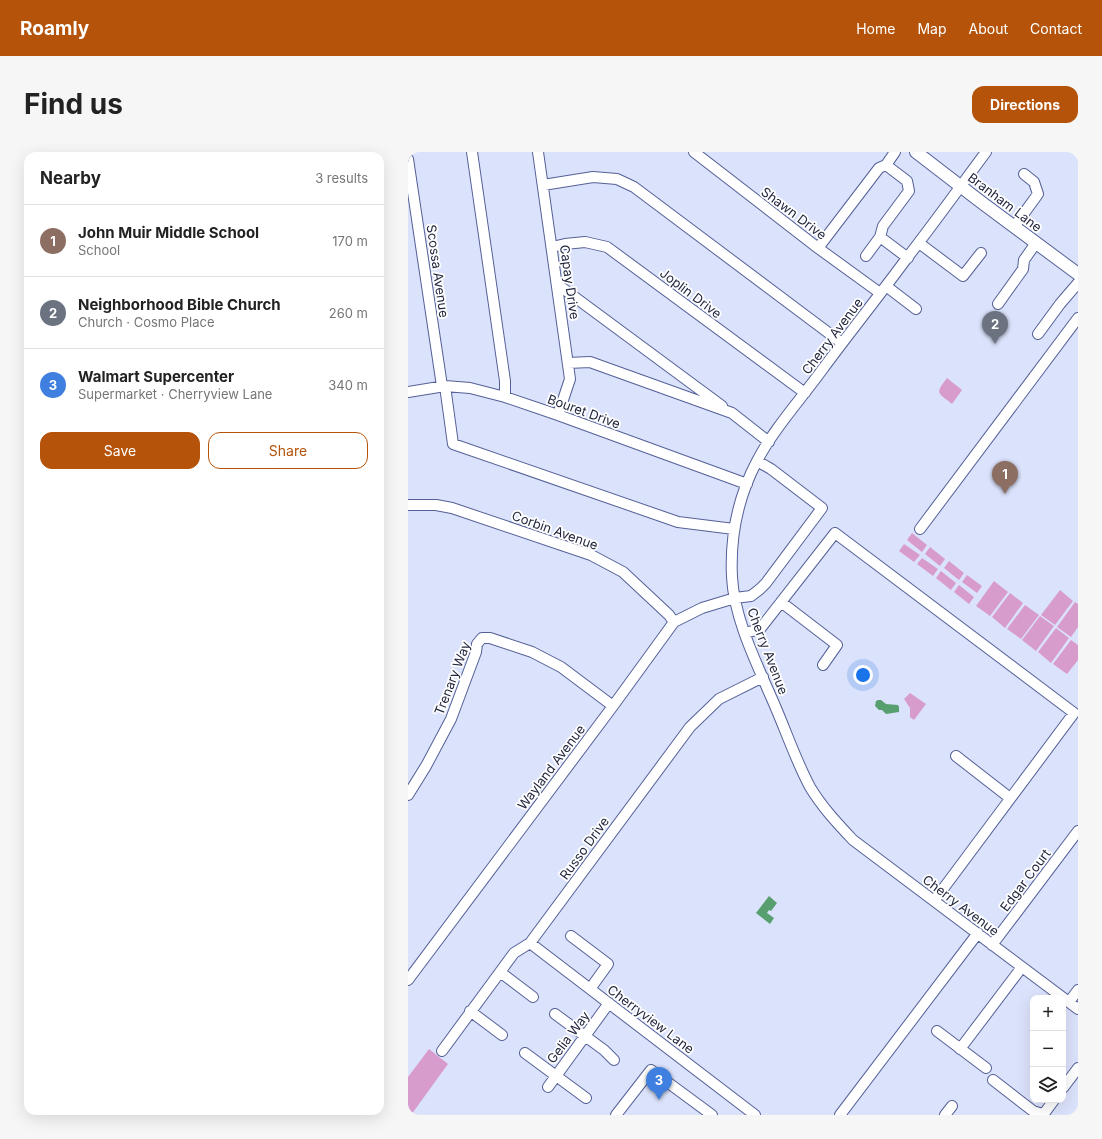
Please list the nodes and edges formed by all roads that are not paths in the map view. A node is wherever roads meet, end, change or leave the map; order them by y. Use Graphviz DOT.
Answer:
graph roads {
  1 [pos="472,152"];
  2 [pos="538,152"];
  3 [pos="694,152"];
  4 [pos="895,152"];
  5 [pos="916,152"];
  6 [pos="986,152"];
  7 [pos="408,159"];
  8 [pos="886,165"];
  9 [pos="1024,174"];
  10 [pos="543,185"];
  11 [pos="961,186"];
  12 [pos="1014,227"];
  13 [pos="880,237"];
  14 [pos="919,243"];
  15 [pos="1036,243"];
  16 [pos="552,247"];
  17 [pos="818,248"];
  18 [pos="981,252"];
  19 [pos="866,256"];
  20 [pos="908,258"];
  21 [pos="1078,274"];
  22 [pos="1078,283"];
  23 [pos="557,284"];
  24 [pos="883,290"];
  25 [pos="998,304"];
  26 [pos="916,309"];
  27 [pos="1078,318"];
  28 [pos="1038,334"];
  29 [pos="842,344"];
  30 [pos="568,363"];
  31 [pos="444,386"];
  32 [pos="408,392"];
  33 [pos="805,394"];
  34 [pos="505,397"];
  35 [pos="732,413"];
  36 [pos="558,415"];
  37 [pos="769,442"];
  38 [pos="757,461"];
  39 [pos="747,484"];
  40 [pos="408,505"];
  41 [pos="734,529"];
  42 [pos="920,529"];
  43 [pos="735,598"];
  44 [pos="781,602"];
  45 [pos="674,622"];
  46 [pos="745,633"];
  47 [pos="823,665"];
  48 [pos="763,677"];
  49 [pos="613,706"];
  50 [pos="956,756"];
  51 [pos="408,795"];
  52 [pos="1010,798"];
  53 [pos="1078,831"];
  54 [pos="934,901"];
  55 [pos="978,933"];
  56 [pos="571,936"];
  57 [pos="530,943"];
  58 [pos="992,945"];
  59 [pos="1022,966"];
  60 [pos="500,972"];
  61 [pos="408,980"];
  62 [pos="590,989"];
  63 [pos="1078,990"];
  64 [pos="533,997"];
  65 [pos="1069,1002"];
  66 [pos="609,1004"];
  67 [pos="1078,1009"];
  68 [pos="470,1011"];
  69 [pos="556,1014"];
  70 [pos="937,1031"];
  71 [pos="502,1035"];
  72 [pos="585,1037"];
  73 [pos="960,1049"];
  74 [pos="442,1051"];
  75 [pos="525,1053"];
  76 [pos="614,1060"];
  77 [pos="986,1068"];
  78 [pos="1078,1068"];
  79 [pos="556,1076"];
  80 [pos="993,1080"];
  81 [pos="1066,1084"];
  82 [pos="548,1087"];
  83 [pos="586,1098"];
  84 [pos="1052,1103"];
  85 [pos="952,1106"];
  86 [pos="616,1115"];
  87 [pos="712,1115"];
  88 [pos="756,1115"];
  89 [pos="840,1115"];
  90 [pos="945,1115"];
  91 [pos="1044,1115"];
  1 -- 34 [label="street"];
  2 -- 10 [label="street, Capay Drive"];
  3 -- 17 [label="street, Shawn Drive"];
  4 -- 8 [label="street"];
  5 -- 11 [label="main road, Branham Lane"];
  6 -- 11 [label="street, Cherry Avenue"];
  7 -- 31 [label="street, Scossa Avenue"];
  8 -- 13 [label="street"];
  8 -- 17 [label="street"];
  9 -- 12 [label="street"];
  10 -- 16 [label="street, Capay Drive"];
  10 -- 29 [label="street"];
  11 -- 12 [label="main road, Branham Lane"];
  11 -- 14 [label="street, Cherry Avenue"];
  12 -- 15 [label="main road, Branham Lane"];
  13 -- 19 [label="street"];
  13 -- 20 [label="street"];
  14 -- 18 [label="street"];
  14 -- 20 [label="street, Cherry Avenue"];
  15 -- 21 [label="main road, Branham Lane"];
  15 -- 25 [label="street"];
  16 -- 23 [label="street, Capay Drive"];
  16 -- 33 [label="street, Joplin Drive"];
  17 -- 24 [label="street, Shawn Drive"];
  20 -- 24 [label="street, Cherry Avenue"];
  22 -- 28 [label="street"];
  23 -- 30 [label="street, Capay Drive"];
  23 -- 35 [label="street"];
  24 -- 26 [label="street, Shawn Drive"];
  24 -- 29 [label="street, Cherry Avenue"];
  27 -- 42 [label="street"];
  29 -- 33 [label="street, Cherry Avenue"];
  30 -- 35 [label="street"];
  30 -- 36 [label="street, Capay Drive"];
  31 -- 32 [label="street, Bouret Drive"];
  31 -- 34 [label="street, Bouret Drive"];
  31 -- 41 [label="street, Scossa Avenue"];
  33 -- 37 [label="street, Cherry Avenue"];
  34 -- 36 [label="street, Bouret Drive"];
  35 -- 37 [label="street"];
  36 -- 39 [label="street, Bouret Drive"];
  37 -- 38 [label="street, Cherry Avenue"];
  38 -- 39 [label="street, Cherry Avenue"];
  38 -- 43 [label="street, Wayland Avenue"];
  39 -- 41 [label="street, Cherry Avenue"];
  40 -- 45 [label="street, Corbin Avenue"];
  41 -- 43 [label="street, Cherry Avenue"];
  43 -- 45 [label="street, Wayland Avenue"];
  43 -- 46 [label="street, Cherry Avenue"];
  44 -- 46 [label="street"];
  44 -- 47 [label="street"];
  44 -- 52 [label="street"];
  45 -- 49 [label="street, Wayland Avenue"];
  46 -- 48 [label="street, Cherry Avenue"];
  48 -- 54 [label="street, Cherry Avenue"];
  48 -- 57 [label="street, Russo Drive"];
  49 -- 51 [label="street, Trenary Way"];
  49 -- 61 [label="street, Wayland Avenue"];
  50 -- 52 [label="street"];
  52 -- 54 [label="street"];
  53 -- 58 [label="street, Edgar Court"];
  54 -- 55 [label="street, Cherry Avenue"];
  55 -- 58 [label="street, Cherry Avenue"];
  55 -- 89 [label="street"];
  56 -- 62 [label="street"];
  57 -- 60 [label="street, Russo Drive"];
  57 -- 62 [label="street, Cherryview Lane"];
  58 -- 59 [label="street, Cherry Avenue"];
  59 -- 65 [label="street, Cherry Avenue"];
  59 -- 73 [label="street"];
  60 -- 64 [label="street"];
  60 -- 68 [label="street, Russo Drive"];
  62 -- 66 [label="street, Cherryview Lane"];
  63 -- 65 [label="street"];
  65 -- 67 [label="street, Cherry Avenue"];
  66 -- 72 [label="street, Gelia Way"];
  66 -- 88 [label="street, Cherryview Lane"];
  68 -- 71 [label="street"];
  68 -- 74 [label="street, Russo Drive"];
  69 -- 72 [label="street"];
  70 -- 73 [label="street"];
  72 -- 76 [label="street"];
  72 -- 79 [label="street, Gelia Way"];
  73 -- 77 [label="street"];
  75 -- 79 [label="street"];
  78 -- 81 [label="street"];
  79 -- 82 [label="street, Gelia Way"];
  79 -- 83 [label="street"];
  80 -- 91 [label="street"];
  84 -- 91 [label="street"];
  85 -- 90 [label="street"];
  86 -- 87 [label="street"];
}
